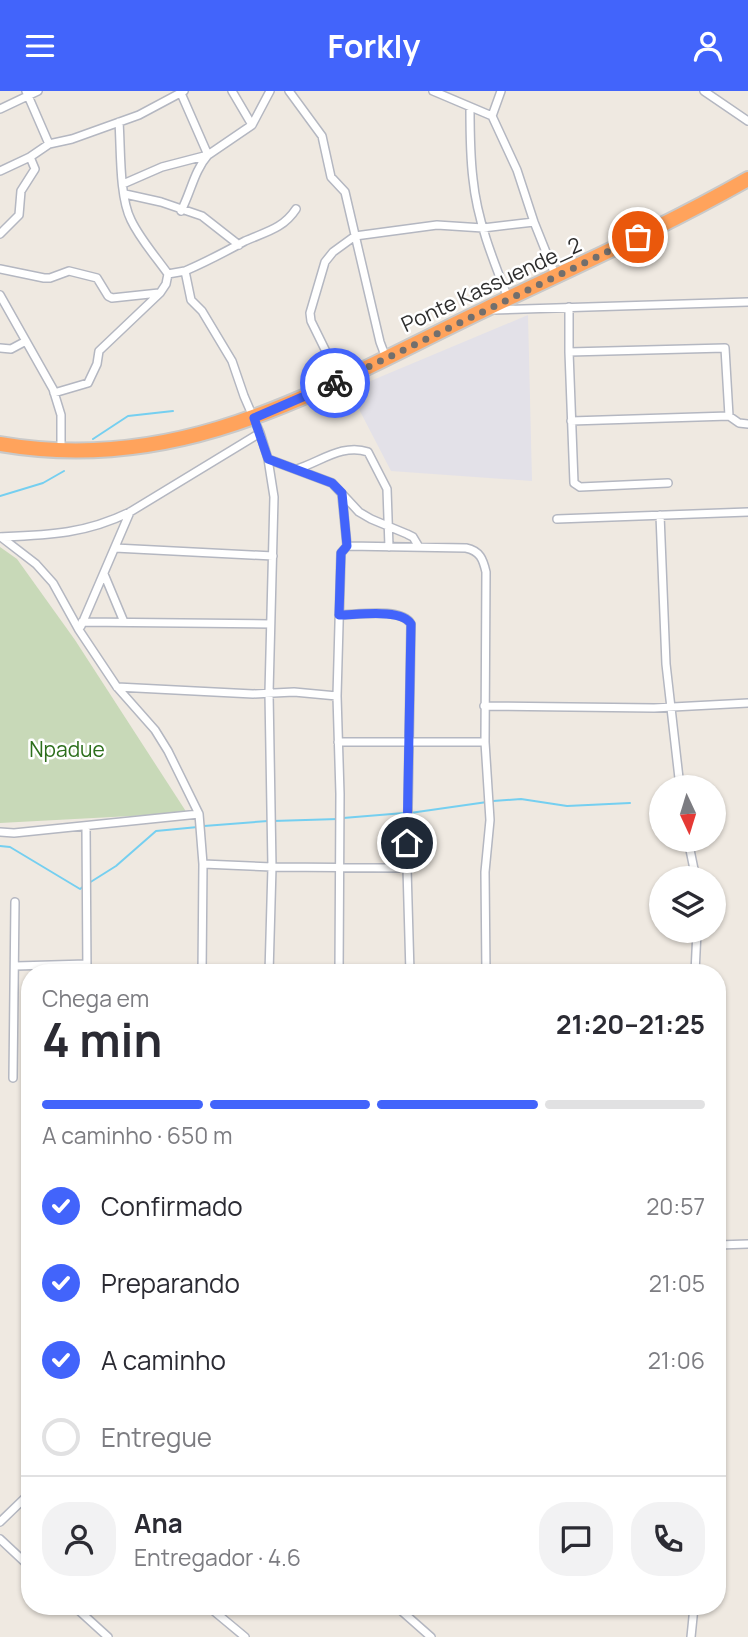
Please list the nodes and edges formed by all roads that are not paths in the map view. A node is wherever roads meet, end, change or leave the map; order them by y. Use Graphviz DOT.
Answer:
graph roads {
  1 [pos="38,91"];
  2 [pos="232,91"];
  3 [pos="270,91"];
  4 [pos="289,91"];
  5 [pos="433,91"];
  6 [pos="501,91"];
  7 [pos="704,91"];
  8 [pos="182,92"];
  9 [pos="27,93"];
  10 [pos="446,95"];
  11 [pos="470,108"];
  12 [pos="0,109"];
  13 [pos="492,116"];
  14 [pos="748,121"];
  15 [pos="120,122"];
  16 [pos="251,125"];
  17 [pos="49,144"];
  18 [pos="208,155"];
  19 [pos="30,157"];
  20 [pos="0,171"];
  21 [pos="748,179"];
  22 [pos="123,184"];
  23 [pos="125,194"];
  24 [pos="296,209"];
  25 [pos="181,211"];
  26 [pos="534,222"];
  27 [pos="483,228"];
  28 [pos="0,235"];
  29 [pos="355,236"];
  30 [pos="239,245"];
  31 [pos="0,269"];
  32 [pos="185,271"];
  33 [pos="168,274"];
  34 [pos="556,277"];
  35 [pos="160,293"];
  36 [pos="0,295"];
  37 [pos="508,299"];
  38 [pos="748,302"];
  39 [pos="569,307"];
  40 [pos="483,311"];
  41 [pos="26,341"];
  42 [pos="0,348"];
  43 [pos="569,352"];
  44 [pos="386,358"];
  45 [pos="340,380"];
  46 [pos="54,393"];
  47 [pos="729,416"];
  48 [pos="254,418"];
  49 [pos="571,421"];
  50 [pos="748,424"];
  51 [pos="260,433"];
  52 [pos="0,444"];
  53 [pos="61,450"];
  54 [pos="268,459"];
  55 [pos="295,469"];
  56 [pos="668,483"];
  57 [pos="342,493"];
  58 [pos="130,512"];
  59 [pos="748,512"];
  60 [pos="660,515"];
  61 [pos="557,519"];
  62 [pos="388,526"];
  63 [pos="0,537"];
  64 [pos="347,546"];
  65 [pos="389,547"];
  66 [pos="419,547"];
  67 [pos="115,548"];
  68 [pos="273,556"];
  69 [pos="104,574"];
  70 [pos="339,615"];
  71 [pos="124,622"];
  72 [pos="270,624"];
  73 [pos="81,626"];
  74 [pos="117,687"];
  75 [pos="269,693"];
  76 [pos="337,696"];
  77 [pos="748,703"];
  78 [pos="485,706"];
  79 [pos="670,708"];
  80 [pos="338,742"];
  81 [pos="485,742"];
  82 [pos="408,743"];
  83 [pos="678,775"];
  84 [pos="199,814"];
  85 [pos="86,827"];
  86 [pos="0,832"];
  87 [pos="203,864"];
  88 [pos="272,867"];
  89 [pos="340,868"];
  90 [pos="407,868"];
  91 [pos="15,902"];
  92 [pos="696,943"];
  93 [pos="87,964"];
  94 [pos="202,964"];
  95 [pos="270,964"];
  96 [pos="339,964"];
  97 [pos="411,964"];
  98 [pos="486,964"];
  99 [pos="695,964"];
  100 [pos="16,966"];
  101 [pos="21,966"];
  102 [pos="13,1078"];
  103 [pos="748,1244"];
  104 [pos="726,1245"];
  105 [pos="21,1502"];
  106 [pos="0,1522"];
  107 [pos="0,1539"];
  108 [pos="21,1559"];
  109 [pos="84,1615"];
  110 [pos="219,1615"];
  111 [pos="406,1615"];
  112 [pos="693,1615"];
  113 [pos="108,1637"];
  114 [pos="245,1637"];
  115 [pos="430,1637"];
  116 [pos="691,1637"];
  1 -- 9 [label="street"];
  2 -- 16 [label="street"];
  3 -- 16 [label="street"];
  4 -- 29 [label="street"];
  5 -- 10 [label="street"];
  6 -- 13 [label="street"];
  7 -- 14 [label="street"];
  8 -- 15 [label="street"];
  8 -- 18 [label="street"];
  9 -- 12 [label="street"];
  9 -- 17 [label="street"];
  10 -- 11 [label="street"];
  11 -- 13 [label="street"];
  11 -- 27 [label="street"];
  13 -- 26 [label="street"];
  15 -- 17 [label="street"];
  15 -- 22 [label="street"];
  16 -- 18 [label="street"];
  17 -- 19 [label="street"];
  18 -- 22 [label="street"];
  18 -- 25 [label="street"];
  19 -- 20 [label="street"];
  19 -- 28 [label="street"];
  21 -- 34 [label="highway, Ponte Kassuende_2"];
  22 -- 23 [label="street"];
  23 -- 25 [label="street"];
  23 -- 33 [label="street"];
  24 -- 30 [label="street"];
  25 -- 30 [label="street"];
  26 -- 27 [label="street"];
  26 -- 34 [label="street"];
  27 -- 29 [label="street"];
  27 -- 37 [label="street"];
  29 -- 44 [label="street"];
  29 -- 45 [label="street"];
  30 -- 32 [label="street"];
  31 -- 35 [label="street"];
  32 -- 33 [label="street"];
  32 -- 48 [label="street"];
  33 -- 35 [label="street"];
  34 -- 37 [label="highway, Ponte Kassuende_2"];
  35 -- 46 [label="street"];
  36 -- 41 [label="street"];
  37 -- 40 [label="highway, Ponte Kassuende_2"];
  38 -- 39 [label="street"];
  39 -- 40 [label="street"];
  39 -- 43 [label="street"];
  40 -- 44 [label="highway, Ponte Kassuende_2"];
  41 -- 42 [label="street"];
  41 -- 46 [label="street"];
  43 -- 47 [label="street"];
  43 -- 49 [label="street"];
  44 -- 45 [label="highway, Ponte Kassuende_2"];
  45 -- 48 [label="highway, Ponte Kassuende_2"];
  46 -- 53 [label="street"];
  47 -- 49 [label="street"];
  47 -- 50 [label="street"];
  48 -- 51 [label="street"];
  48 -- 53 [label="highway, Ponte Kassuende_2"];
  49 -- 56 [label="street"];
  51 -- 54 [label="street"];
  51 -- 58 [label="street"];
  52 -- 53 [label="highway, Ponte Kassuende_2"];
  54 -- 55 [label="street"];
  54 -- 68 [label="street"];
  55 -- 57 [label="street"];
  55 -- 62 [label="street"];
  57 -- 62 [label="street"];
  57 -- 64 [label="street"];
  58 -- 63 [label="street"];
  58 -- 67 [label="street"];
  59 -- 60 [label="street"];
  60 -- 61 [label="street"];
  60 -- 79 [label="street"];
  62 -- 65 [label="street"];
  62 -- 66 [label="street"];
  63 -- 73 [label="street"];
  64 -- 65 [label="street"];
  64 -- 70 [label="street"];
  65 -- 66 [label="street"];
  66 -- 78 [label="street"];
  67 -- 68 [label="street"];
  67 -- 69 [label="street"];
  68 -- 72 [label="street"];
  69 -- 71 [label="street"];
  69 -- 73 [label="street"];
  70 -- 76 [label="street"];
  70 -- 82 [label="street"];
  71 -- 72 [label="street"];
  71 -- 73 [label="street"];
  72 -- 75 [label="street"];
  73 -- 74 [label="street"];
  74 -- 75 [label="street"];
  74 -- 84 [label="street"];
  75 -- 76 [label="street"];
  75 -- 88 [label="street"];
  76 -- 80 [label="street"];
  77 -- 79 [label="street"];
  78 -- 79 [label="street"];
  78 -- 81 [label="street"];
  79 -- 83 [label="street"];
  80 -- 82 [label="street"];
  80 -- 89 [label="street"];
  81 -- 82 [label="street"];
  81 -- 98 [label="street"];
  82 -- 90 [label="street"];
  84 -- 85 [label="street"];
  84 -- 87 [label="street"];
  85 -- 86 [label="street"];
  85 -- 93 [label="street"];
  87 -- 88 [label="street"];
  87 -- 94 [label="street"];
  88 -- 89 [label="street"];
  88 -- 95 [label="street"];
  89 -- 90 [label="street"];
  89 -- 96 [label="street"];
  90 -- 97 [label="street"];
  91 -- 100 [label="street"];
  92 -- 99 [label="street"];
  100 -- 101 [label="street"];
  100 -- 102 [label="street"];
  103 -- 104 [label="street"];
  105 -- 106 [label="street"];
  107 -- 108 [label="street"];
  109 -- 113 [label="street"];
  110 -- 114 [label="street"];
  111 -- 115 [label="street"];
  112 -- 116 [label="street"];
}
